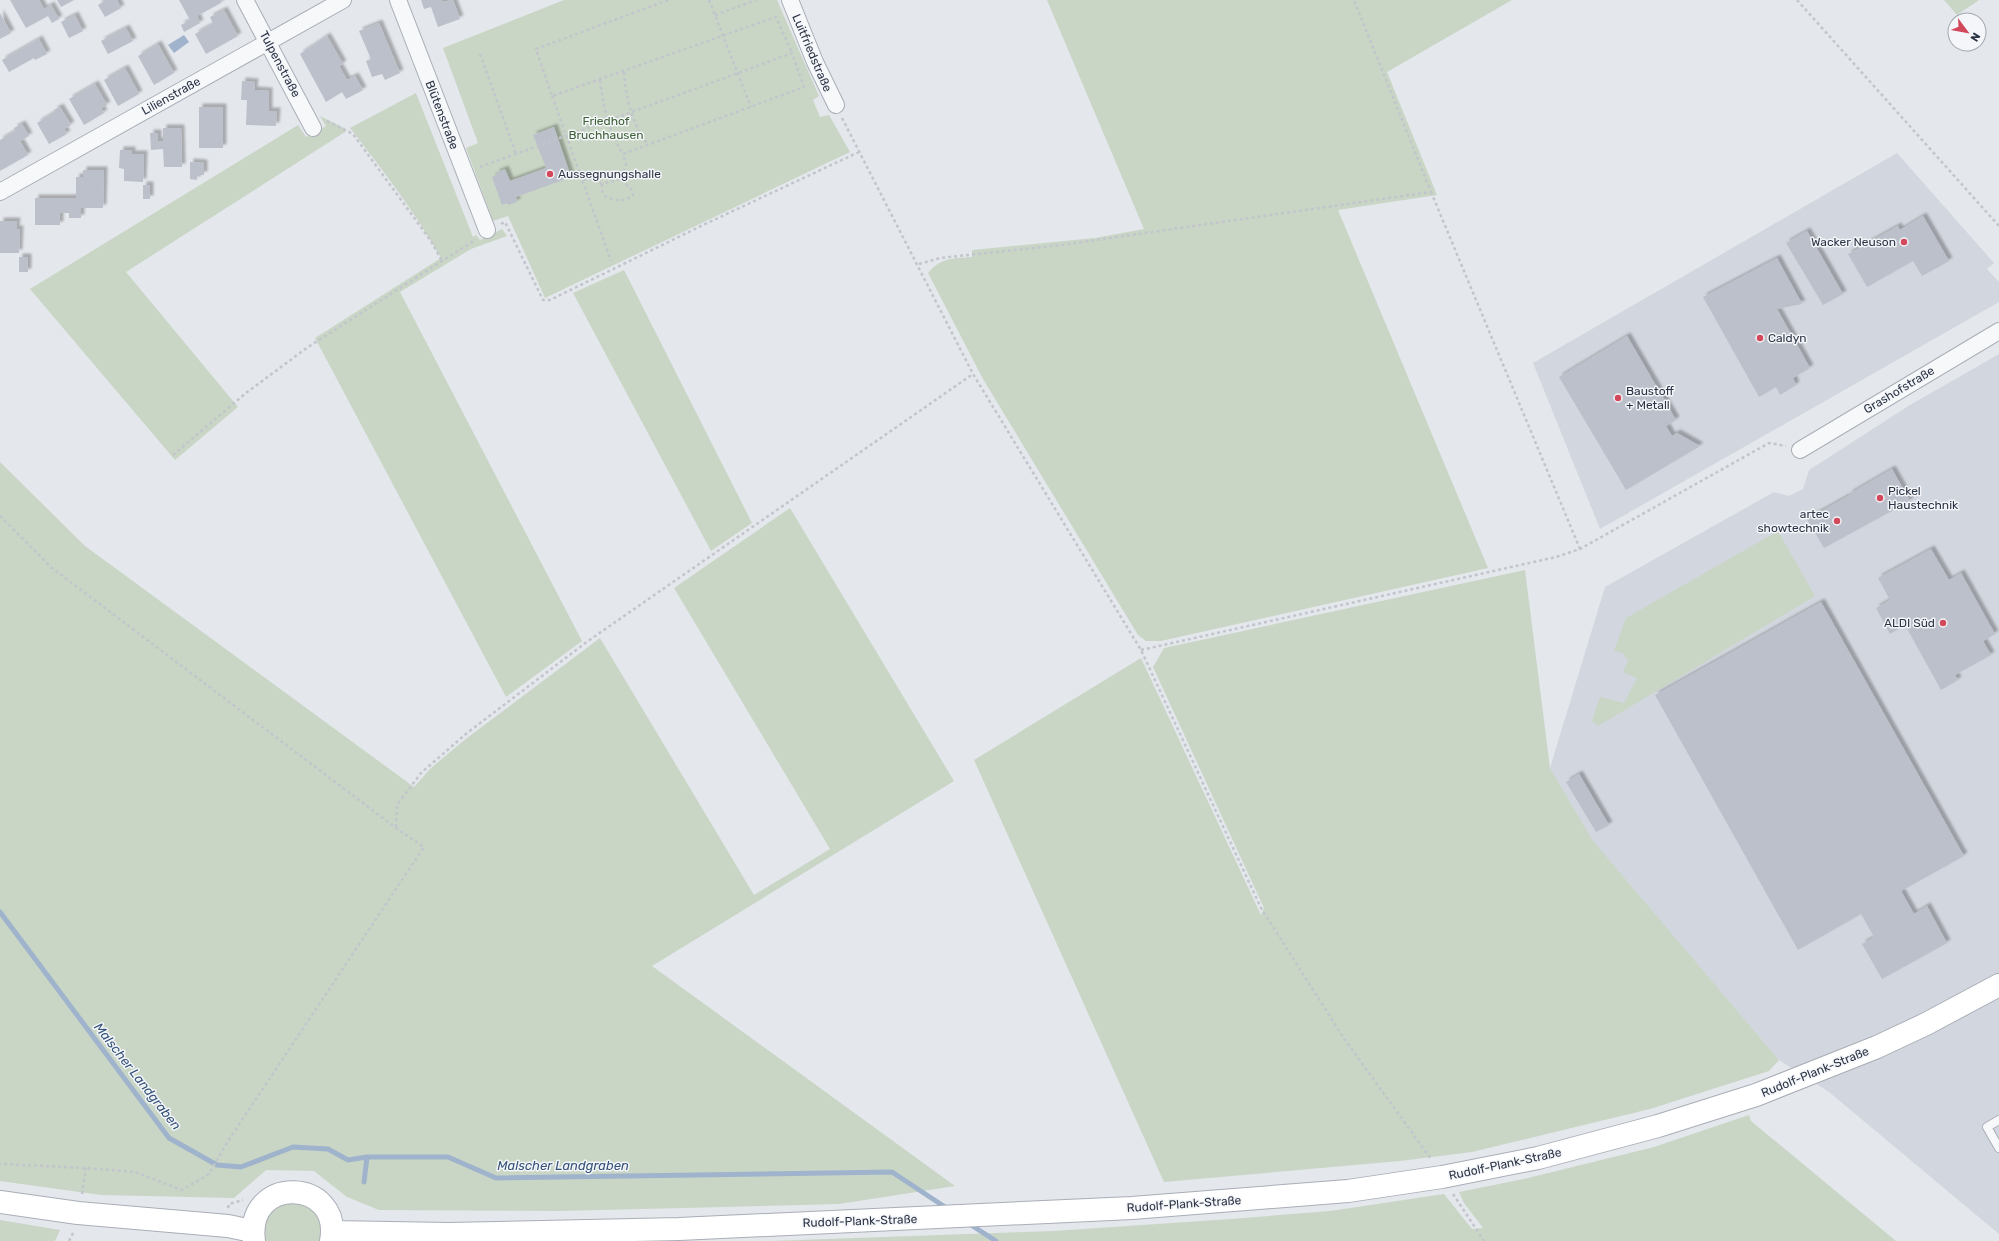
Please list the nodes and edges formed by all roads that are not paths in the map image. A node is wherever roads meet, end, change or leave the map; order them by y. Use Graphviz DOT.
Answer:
graph roads {
  1 [pos="245,0"];
  2 [pos="343,0"];
  3 [pos="398,0"];
  4 [pos="790,0"];
  5 [pos="268,42"];
  6 [pos="836,105"];
  7 [pos="311,125"];
  8 [pos="0,192"];
  9 [pos="487,230"];
  10 [pos="1999,331"];
  11 [pos="1800,450"];
  12 [pos="1999,985"];
  13 [pos="1999,1120"];
  14 [pos="1999,1148"];
  15 [pos="0,1202"];
  16 [pos="253,1236"];
  17 [pos="332,1236"];
  1 -- 5 [label="street, Tulpenstraße"];
  2 -- 5 [label="street, Lilienstraße"];
  3 -- 9 [label="street, Blütenstraße"];
  4 -- 6 [label="street, Luitfriedstraße"];
  5 -- 7 [label="street, Tulpenstraße"];
  5 -- 8 [label="street, Lilienstraße"];
  10 -- 11 [label="street, Grashofstraße"];
  12 -- 17 [label="main road, Rudolf-Plank-Straße"];
  13 -- 14 [label="lane"];
  15 -- 16 [label="main road"];
  16 -- 17 [label="main road"];
}
